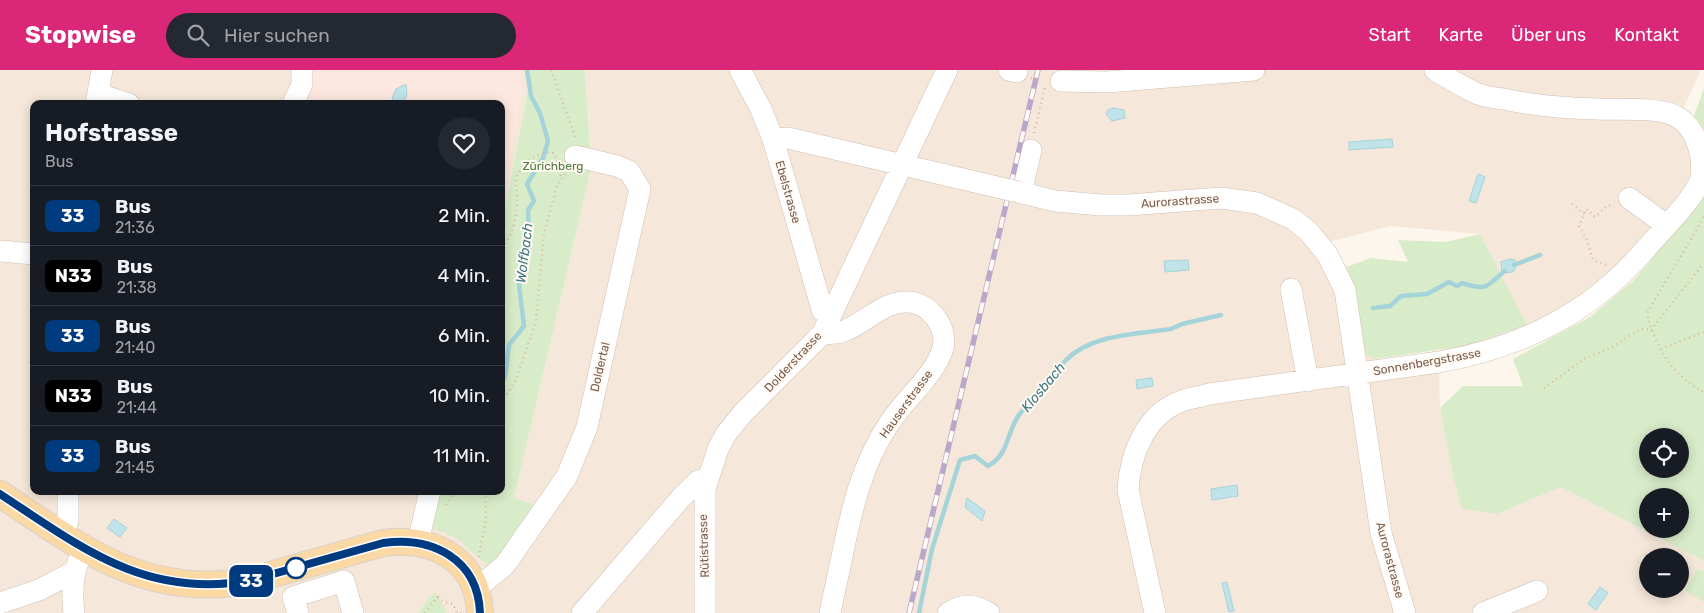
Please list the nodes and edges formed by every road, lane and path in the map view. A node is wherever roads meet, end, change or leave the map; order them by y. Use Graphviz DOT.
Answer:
graph roads {
  1 [pos="102,70"];
  2 [pos="302,70"];
  3 [pos="551,70"];
  4 [pos="740,70"];
  5 [pos="947,70"];
  6 [pos="1254,70"];
  7 [pos="1435,70"];
  8 [pos="1019,73"];
  9 [pos="1040,79"];
  10 [pos="1053,85"];
  11 [pos="97,99"];
  12 [pos="295,100"];
  13 [pos="772,139"];
  14 [pos="1031,150"];
  15 [pos="550,152"];
  16 [pos="575,156"];
  17 [pos="903,165"];
  18 [pos="1014,191"];
  19 [pos="1622,202"];
  20 [pos="1572,204"];
  21 [pos="1584,214"];
  22 [pos="1704,217"];
  23 [pos="1666,224"];
  24 [pos="505,242"];
  25 [pos="0,251"];
  26 [pos="30,254"];
  27 [pos="1704,263"];
  28 [pos="1625,273"];
  29 [pos="1291,290"];
  30 [pos="825,325"];
  31 [pos="1651,330"];
  32 [pos="1704,332"];
  33 [pos="1661,350"];
  34 [pos="1358,374"];
  35 [pos="1308,381"];
  36 [pos="1544,388"];
  37 [pos="1704,392"];
  38 [pos="505,397"];
  39 [pos="707,479"];
  40 [pos="0,494"];
  41 [pos="68,495"];
  42 [pos="429,495"];
  43 [pos="485,495"];
  44 [pos="418,542"];
  45 [pos="74,552"];
  46 [pos="479,558"];
  47 [pos="311,564"];
  48 [pos="319,589"];
  49 [pos="1537,592"];
  50 [pos="478,600"];
  51 [pos="0,603"];
  52 [pos="74,613"];
  53 [pos="298,613"];
  54 [pos="352,613"];
  55 [pos="425,613"];
  56 [pos="468,613"];
  57 [pos="582,613"];
  58 [pos="705,613"];
  59 [pos="830,613"];
  60 [pos="948,613"];
  61 [pos="989,613"];
  62 [pos="1155,613"];
  63 [pos="1405,613"];
  64 [pos="1483,613"];
  1 -- 11 [label="street"];
  2 -- 12 [label="street"];
  3 -- 16 [label="path"];
  4 -- 13 [label="street, Ebelstrasse"];
  5 -- 17 [label="street, Dolderstrasse"];
  6 -- 10 [label="street"];
  7 -- 23 [label="street, Sonnenbergstrasse"];
  8 -- 9 [label="path, bridge"];
  10 -- 14 [label="path"];
  13 -- 17 [label="street, Aurorastrasse"];
  13 -- 30 [label="street, Ebelstrasse"];
  14 -- 18 [label="street"];
  15 -- 24 [label="path"];
  16 -- 38 [label="path"];
  16 -- 50 [label="street, Doldertal"];
  17 -- 18 [label="street, Aurorastrasse"];
  17 -- 30 [label="street, Dolderstrasse"];
  18 -- 34 [label="street, Aurorastrasse"];
  19 -- 21 [label="path"];
  19 -- 23 [label="street"];
  20 -- 21 [label="path"];
  21 -- 28 [label="path"];
  22 -- 31 [label="path"];
  23 -- 28 [label="street, Sonnenbergstrasse"];
  25 -- 26 [label="street"];
  27 -- 31 [label="path"];
  28 -- 34 [label="street, Sonnenbergstrasse"];
  29 -- 35 [label="street"];
  30 -- 39 [label="street, Dolderstrasse"];
  30 -- 59 [label="street, Hauserstrasse"];
  31 -- 33 [label="path"];
  31 -- 36 [label="path"];
  32 -- 33 [label="path"];
  33 -- 37 [label="path"];
  34 -- 35 [label="street, Sonnenbergstrasse"];
  34 -- 63 [label="street, Aurorastrasse"];
  35 -- 62 [label="street, Sonnenbergstrasse"];
  39 -- 57 [label="street"];
  39 -- 58 [label="street, Rütistrasse"];
  40 -- 45 [label="main road"];
  41 -- 45 [label="street"];
  42 -- 44 [label="street"];
  43 -- 46 [label="path"];
  44 -- 47 [label="main road"];
  44 -- 50 [label="main road"];
  45 -- 47 [label="main road"];
  45 -- 51 [label="street"];
  45 -- 52 [label="street"];
  47 -- 48 [label="street"];
  48 -- 53 [label="street"];
  48 -- 54 [label="street"];
  49 -- 64 [label="street"];
  55 -- 56 [label="path"];
  60 -- 61 [label="street"];
}
